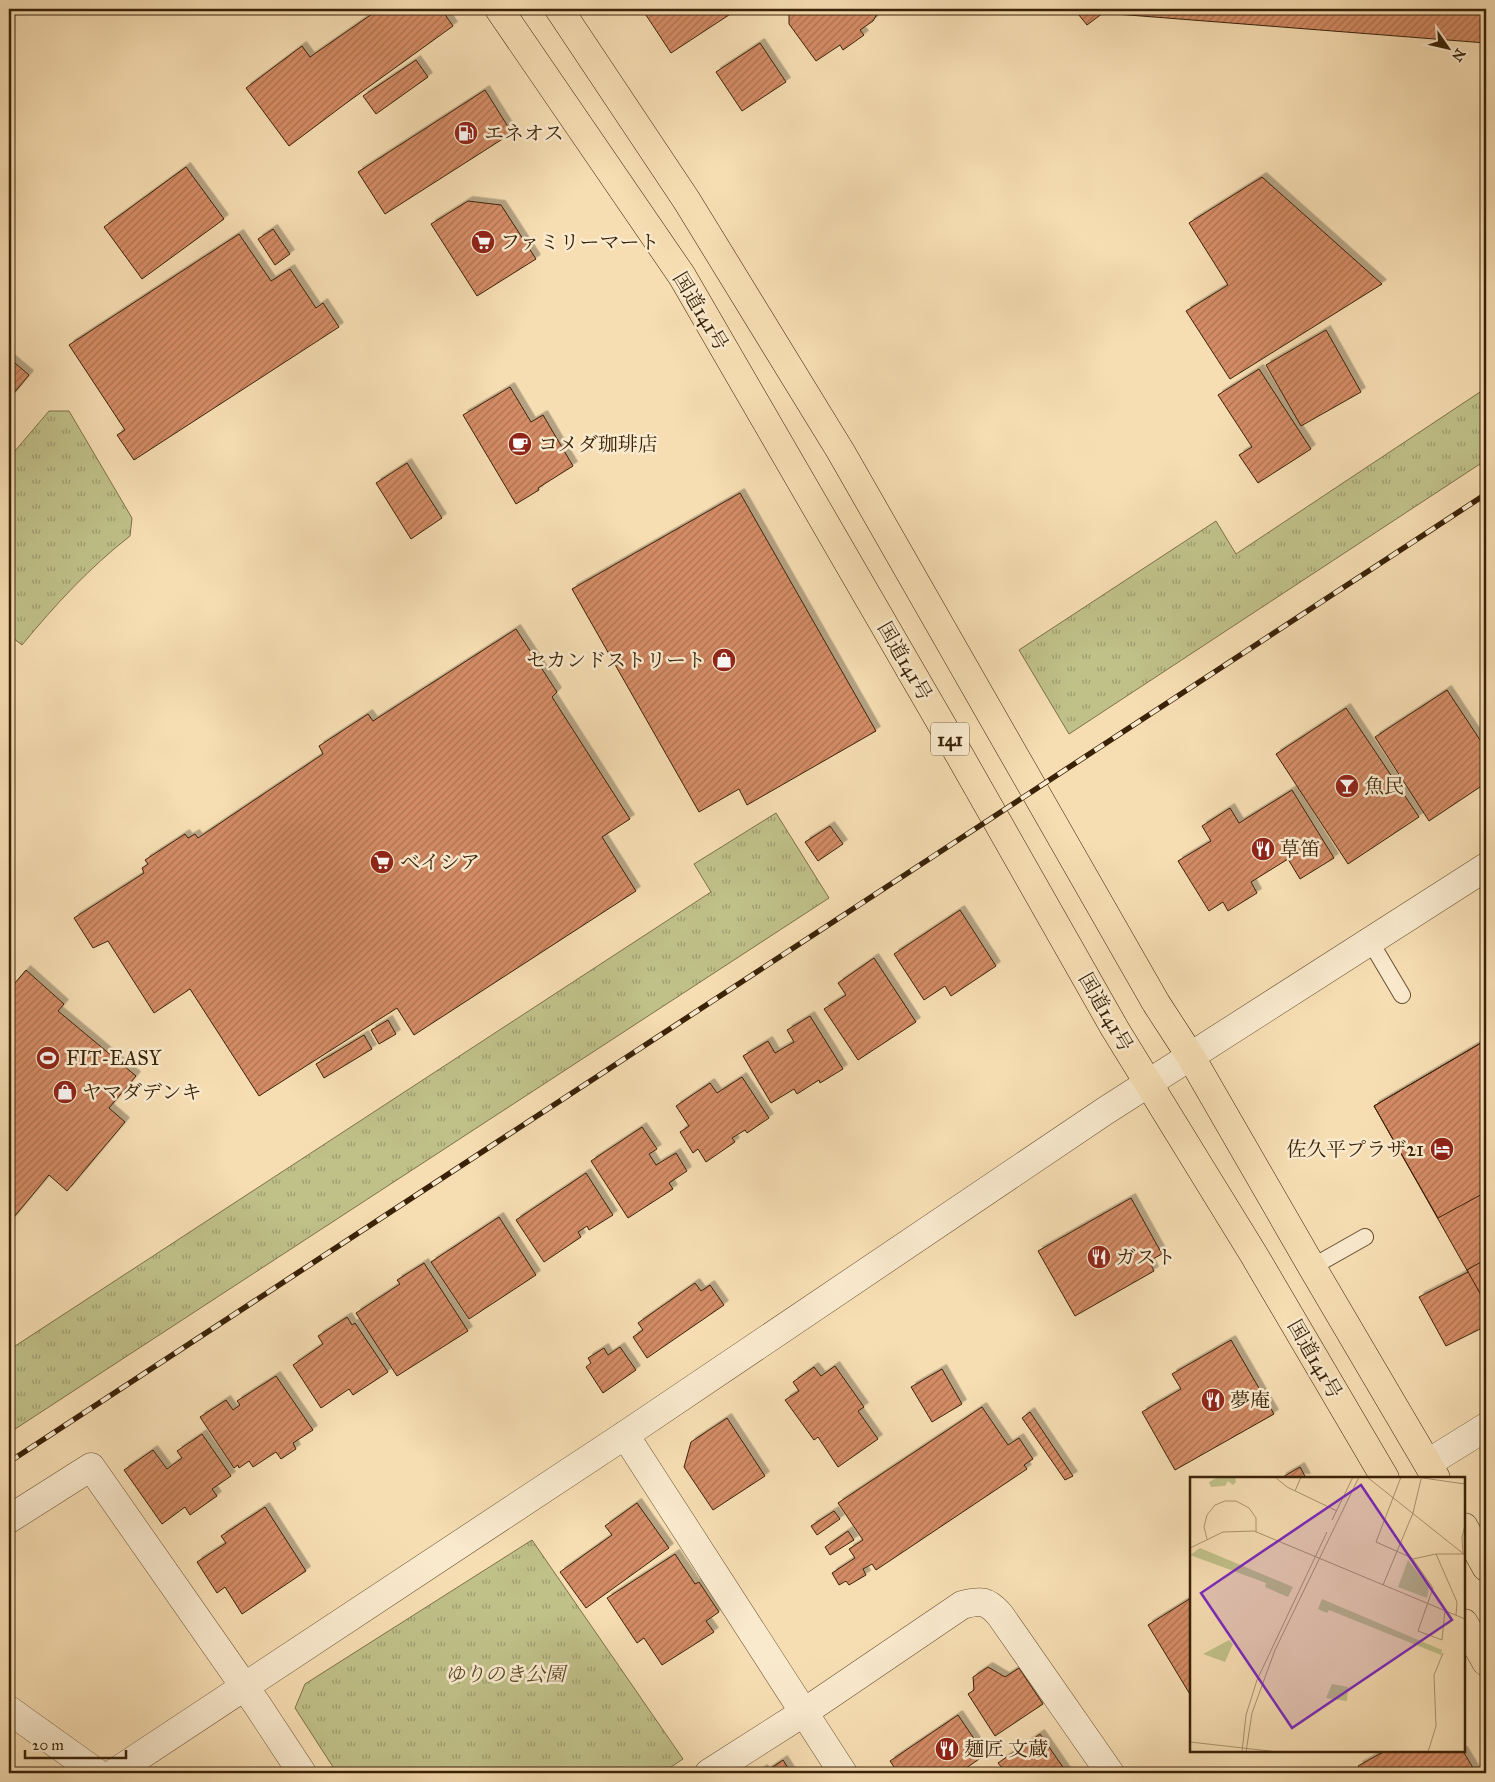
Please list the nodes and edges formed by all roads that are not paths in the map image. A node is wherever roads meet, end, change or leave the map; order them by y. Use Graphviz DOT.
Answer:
graph roads {
  1 [pos="499,9"];
  2 [pos="559,9"];
  3 [pos="1486,867"];
  4 [pos="1370,942"];
  5 [pos="1402,995"];
  6 [pos="1191,1057"];
  7 [pos="1148,1084"];
  8 [pos="1365,1237"];
  9 [pos="1312,1267"];
  10 [pos="1486,1427"];
  11 [pos="625,1435"];
  12 [pos="1432,1471"];
  13 [pos="1384,1477"];
  14 [pos="9,1519"];
  15 [pos="1465,1529"];
  16 [pos="1486,1567"];
  17 [pos="1465,1625"];
  18 [pos="1486,1662"];
  19 [pos="244,1686"];
  20 [pos="9,1710"];
  21 [pos="802,1713"];
  22 [pos="97,1773"];
  23 [pos="114,1773"];
  24 [pos="302,1773"];
  25 [pos="709,1773"];
  26 [pos="843,1773"];
  27 [pos="1110,1773"];
  1 -- 7 [label="highway, 国道141号 / 141"];
  2 -- 6 [label="highway, 141"];
  3 -- 4 [label="street"];
  4 -- 5 [label="lane"];
  4 -- 6 [label="street"];
  6 -- 7 [label="street"];
  6 -- 9 [label="highway, 141"];
  7 -- 11 [label="street"];
  7 -- 13 [label="highway, 国道141号 / 141"];
  8 -- 9 [label="lane"];
  9 -- 12 [label="highway, 141"];
  10 -- 12 [label="street"];
  11 -- 19 [label="street"];
  11 -- 21 [label="street"];
  14 -- 19 [label="street"];
  15 -- 16 [label="highway"];
  17 -- 18 [label="highway"];
  19 -- 23 [label="street"];
  19 -- 24 [label="street"];
  20 -- 22 [label="street"];
  21 -- 25 [label="street"];
  21 -- 26 [label="street"];
  21 -- 27 [label="street"];
}
